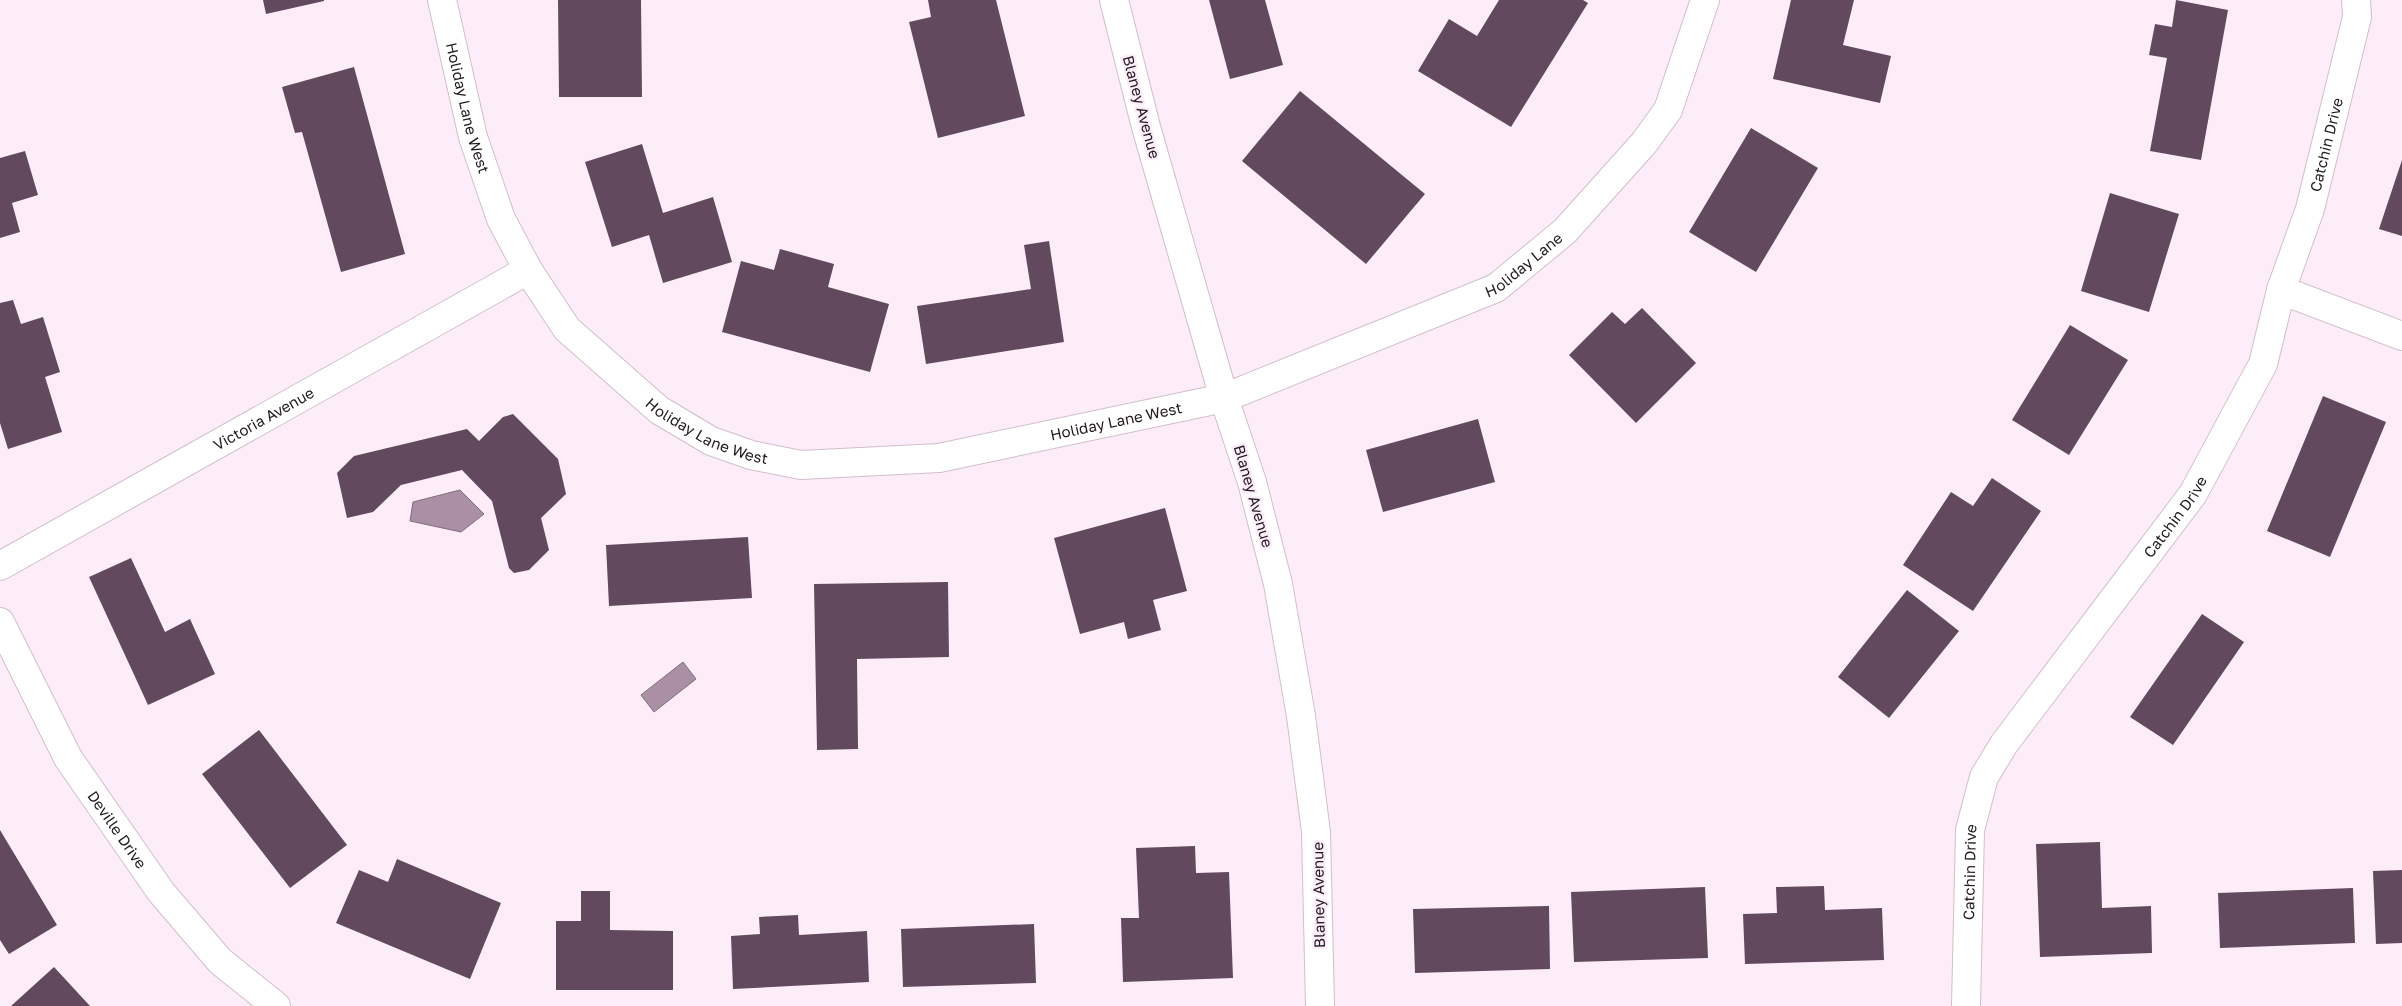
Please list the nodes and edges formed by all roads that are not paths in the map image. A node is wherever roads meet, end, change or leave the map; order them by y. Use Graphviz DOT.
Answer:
graph roads {
  1 [pos="442,0"];
  2 [pos="1114,0"];
  3 [pos="1705,0"];
  4 [pos="2356,0"];
  5 [pos="528,270"];
  6 [pos="2281,290"];
  7 [pos="2402,336"];
  8 [pos="1224,398"];
  9 [pos="0,566"];
  10 [pos="0,622"];
  11 [pos="276,1006"];
  12 [pos="1320,1006"];
  13 [pos="1966,1006"];
  1 -- 5 [label="street, Holiday Lane West"];
  2 -- 8 [label="street, Blaney Avenue"];
  3 -- 8 [label="street, Holiday Lane"];
  4 -- 6 [label="street, Catchin Drive"];
  5 -- 8 [label="street, Holiday Lane West"];
  5 -- 9 [label="street, Victoria Avenue"];
  6 -- 7 [label="street"];
  6 -- 13 [label="street, Catchin Drive"];
  8 -- 12 [label="street, Blaney Avenue"];
  10 -- 11 [label="street, Deville Drive"];
}
